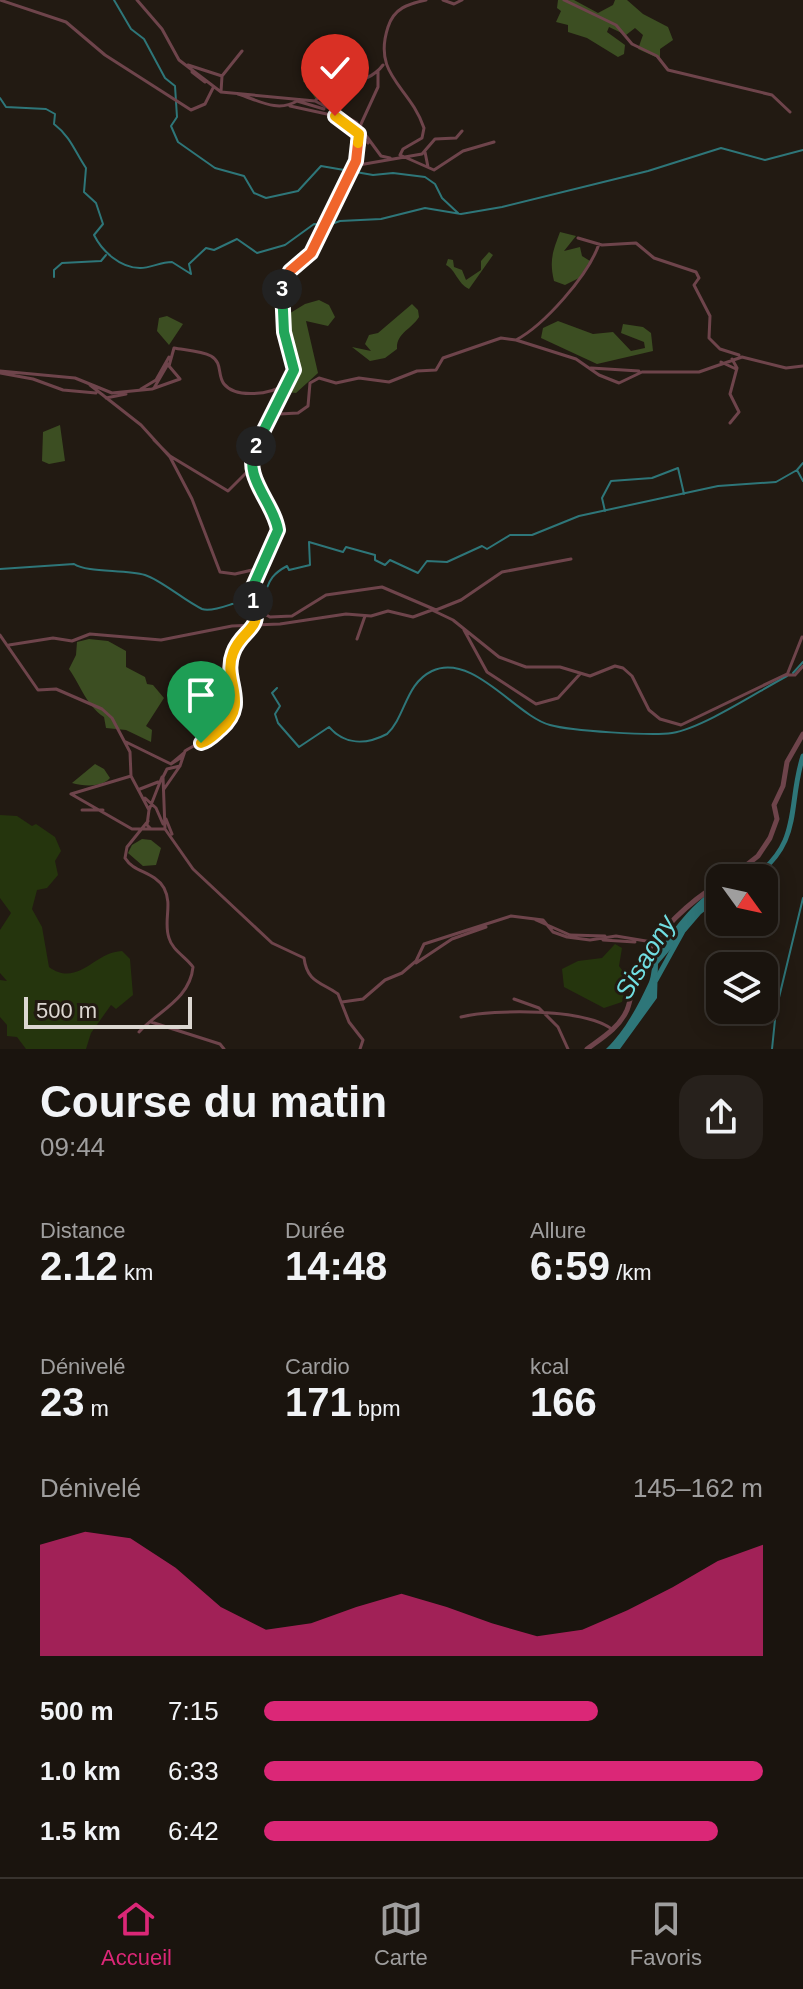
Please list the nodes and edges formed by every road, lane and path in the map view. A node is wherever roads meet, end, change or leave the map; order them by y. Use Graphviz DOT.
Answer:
graph roads {
  1 [pos="0,0"];
  2 [pos="138,0"];
  3 [pos="426,0"];
  4 [pos="443,0"];
  5 [pos="462,0"];
  6 [pos="564,0"];
  7 [pos="242,51"];
  8 [pos="384,63"];
  9 [pos="186,65"];
  10 [pos="378,71"];
  11 [pos="222,76"];
  12 [pos="215,88"];
  13 [pos="221,92"];
  14 [pos="238,94"];
  15 [pos="295,101"];
  16 [pos="315,101"];
  17 [pos="287,106"];
  18 [pos="325,109"];
  19 [pos="790,112"];
  20 [pos="335,114"];
  21 [pos="462,131"];
  22 [pos="359,132"];
  23 [pos="422,138"];
  24 [pos="494,142"];
  25 [pos="426,150"];
  26 [pos="400,155"];
  27 [pos="390,158"];
  28 [pos="352,168"];
  29 [pos="429,169"];
  30 [pos="578,238"];
  31 [pos="599,244"];
  32 [pos="516,340"];
  33 [pos="742,357"];
  34 [pos="169,359"];
  35 [pos="732,359"];
  36 [pos="721,362"];
  37 [pos="803,366"];
  38 [pos="587,367"];
  39 [pos="737,370"];
  40 [pos="0,372"];
  41 [pos="642,372"];
  42 [pos="90,385"];
  43 [pos="284,385"];
  44 [pos="152,389"];
  45 [pos="138,391"];
  46 [pos="130,392"];
  47 [pos="97,393"];
  48 [pos="106,398"];
  49 [pos="730,423"];
  50 [pos="263,435"];
  51 [pos="154,440"];
  52 [pos="253,465"];
  53 [pos="571,559"];
  54 [pos="261,568"];
  55 [pos="255,606"];
  56 [pos="432,610"];
  57 [pos="365,616"];
  58 [pos="254,626"];
  59 [pos="462,627"];
  60 [pos="802,637"];
  61 [pos="0,638"];
  62 [pos="357,639"];
  63 [pos="9,645"];
  64 [pos="803,666"];
  65 [pos="580,674"];
  66 [pos="788,675"];
  67 [pos="803,734"];
  68 [pos="125,742"];
  69 [pos="184,754"];
  70 [pos="171,764"];
  71 [pos="180,766"];
  72 [pos="167,769"];
  73 [pos="131,776"];
  74 [pos="162,778"];
  75 [pos="139,788"];
  76 [pos="163,793"];
  77 [pos="144,797"];
  78 [pos="151,803"];
  79 [pos="82,810"];
  80 [pos="103,810"];
  81 [pos="149,810"];
  82 [pos="165,815"];
  83 [pos="148,821"];
  84 [pos="150,828"];
  85 [pos="164,829"];
  86 [pos="138,830"];
  87 [pos="173,839"];
  88 [pos="748,864"];
  89 [pos="706,892"];
  90 [pos="495,921"];
  91 [pos="549,927"];
  92 [pos="605,936"];
  93 [pos="600,939"];
  94 [pos="647,942"];
  95 [pos="655,942"];
  96 [pos="412,965"];
  97 [pos="514,999"];
  98 [pos="342,1002"];
  99 [pos="543,1012"];
  100 [pos="461,1017"];
  101 [pos="150,1022"];
  102 [pos="613,1030"];
  103 [pos="139,1032"];
  104 [pos="224,1049"];
  105 [pos="360,1049"];
  106 [pos="568,1049"];
  107 [pos="587,1049"];
  1 -- 12 [label="street"];
  2 -- 9 [label="street"];
  3 -- 8 [label="street"];
  4 -- 5 [label="street"];
  6 -- 19 [label="street"];
  7 -- 11 [label="street"];
  8 -- 10 [label="street"];
  8 -- 23 [label="street"];
  9 -- 11 [label="street"];
  9 -- 12 [label="street"];
  10 -- 16 [label="street"];
  10 -- 22 [label="street"];
  11 -- 13 [label="street"];
  12 -- 13 [label="street"];
  13 -- 14 [label="street"];
  14 -- 15 [label="street"];
  14 -- 17 [label="street"];
  15 -- 16 [label="street"];
  15 -- 17 [label="street"];
  15 -- 18 [label="street"];
  16 -- 18 [label="street"];
  17 -- 20 [label="street"];
  18 -- 20 [label="street"];
  20 -- 22 [label="street"];
  21 -- 25 [label="street"];
  22 -- 27 [label="street"];
  22 -- 28 [label="street"];
  23 -- 25 [label="street"];
  23 -- 26 [label="street"];
  24 -- 29 [label="street"];
  25 -- 26 [label="street"];
  25 -- 29 [label="street"];
  26 -- 27 [label="street"];
  26 -- 29 [label="street"];
  27 -- 28 [label="street"];
  28 -- 43 [label="street"];
  30 -- 31 [label="street"];
  31 -- 32 [label="street"];
  31 -- 33 [label="street"];
  32 -- 38 [label="street"];
  32 -- 50 [label="street"];
  33 -- 35 [label="street"];
  33 -- 37 [label="street"];
  34 -- 43 [label="street"];
  34 -- 44 [label="street"];
  34 -- 44 [label="street"];
  34 -- 45 [label="street"];
  35 -- 36 [label="street"];
  35 -- 39 [label="street"];
  36 -- 39 [label="street"];
  36 -- 41 [label="street"];
  38 -- 41 [label="street"];
  38 -- 41 [label="street"];
  39 -- 49 [label="street"];
  40 -- 42 [label="street"];
  40 -- 47 [label="street"];
  42 -- 46 [label="street"];
  42 -- 47 [label="street"];
  43 -- 50 [label="street"];
  44 -- 45 [label="street"];
  45 -- 46 [label="street"];
  46 -- 48 [label="street"];
  47 -- 48 [label="street"];
  48 -- 51 [label="street"];
  50 -- 52 [label="street"];
  51 -- 52 [label="street"];
  51 -- 54 [label="street"];
  52 -- 54 [label="street"];
  53 -- 56 [label="street"];
  54 -- 55 [label="street"];
  55 -- 56 [label="street"];
  55 -- 58 [label="street"];
  56 -- 57 [label="street"];
  56 -- 59 [label="street"];
  57 -- 58 [label="street"];
  57 -- 62 [label="street"];
  58 -- 63 [label="street"];
  58 -- 69 [label="street"];
  59 -- 65 [label="street"];
  59 -- 65 [label="street"];
  60 -- 66 [label="street"];
  61 -- 63 [label="street"];
  63 -- 68 [label="street"];
  64 -- 66 [label="street"];
  65 -- 66 [label="street"];
  67 -- 88 [label="street"];
  68 -- 70 [label="street"];
  68 -- 73 [label="street"];
  69 -- 70 [label="street"];
  69 -- 71 [label="street"];
  70 -- 72 [label="street"];
  71 -- 72 [label="street"];
  71 -- 76 [label="street"];
  72 -- 74 [label="street"];
  73 -- 75 [label="street"];
  73 -- 80 [label="street"];
  74 -- 75 [label="street"];
  74 -- 76 [label="street"];
  74 -- 78 [label="street"];
  75 -- 77 [label="street"];
  76 -- 82 [label="street"];
  77 -- 78 [label="street"];
  77 -- 81 [label="street"];
  78 -- 81 [label="street"];
  78 -- 85 [label="street"];
  79 -- 80 [label="street"];
  80 -- 86 [label="street"];
  81 -- 83 [label="street"];
  82 -- 85 [label="street"];
  82 -- 87 [label="street"];
  83 -- 84 [label="street"];
  83 -- 86 [label="street"];
  84 -- 85 [label="street"];
  84 -- 86 [label="street"];
  85 -- 87 [label="street"];
  86 -- 101 [label="street"];
  87 -- 98 [label="street"];
  89 -- 95 [label="street"];
  90 -- 91 [label="street"];
  90 -- 96 [label="street"];
  90 -- 96 [label="street"];
  91 -- 92 [label="street"];
  91 -- 93 [label="street"];
  92 -- 93 [label="street"];
  92 -- 94 [label="street"];
  93 -- 94 [label="street"];
  94 -- 95 [label="street"];
  95 -- 102 [label="street"];
  96 -- 98 [label="street"];
  97 -- 99 [label="street"];
  98 -- 105 [label="street"];
  99 -- 100 [label="street"];
  99 -- 102 [label="street"];
  99 -- 106 [label="street"];
  101 -- 103 [label="street"];
  101 -- 104 [label="street"];
  102 -- 107 [label="street"];
}
